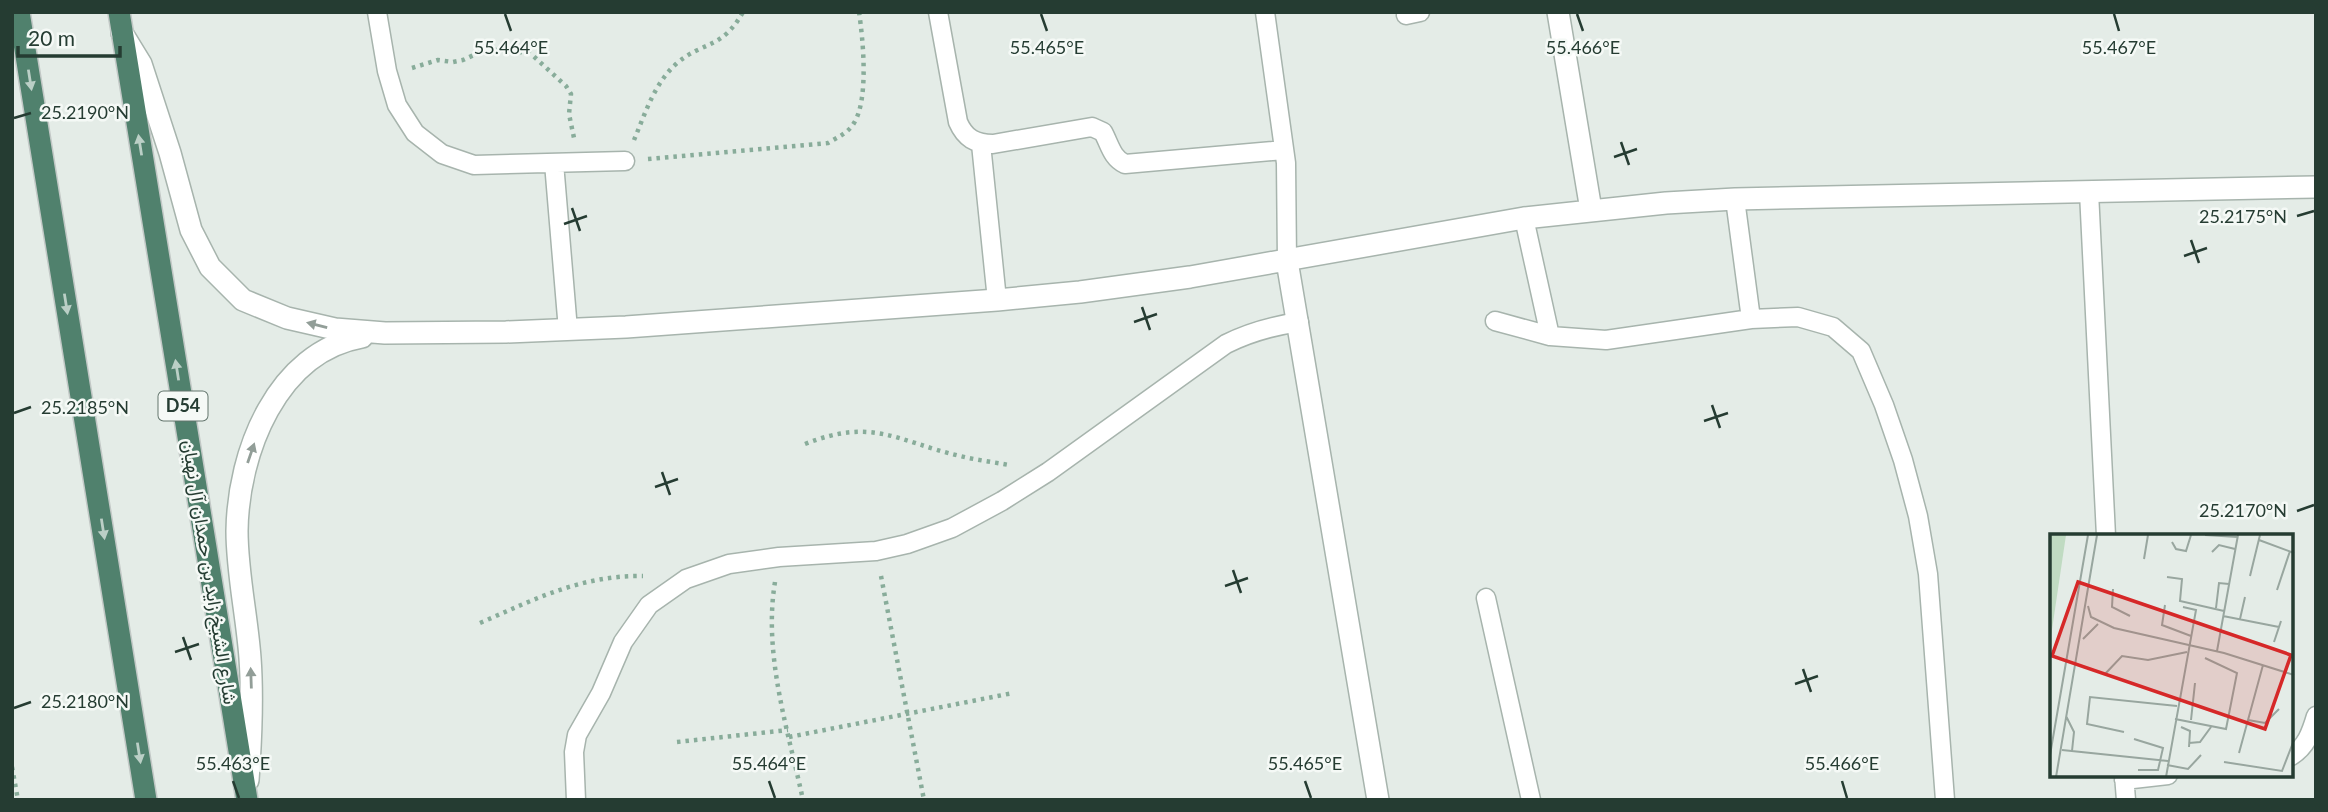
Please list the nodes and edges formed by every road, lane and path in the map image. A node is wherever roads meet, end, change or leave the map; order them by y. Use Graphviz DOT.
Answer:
graph roads {
  1 [pos="19,12"];
  2 [pos="377,12"];
  3 [pos="743,12"];
  4 [pos="859,12"];
  5 [pos="938,12"];
  6 [pos="1265,12"];
  7 [pos="1558,12"];
  8 [pos="120,23"];
  9 [pos="387,71"];
  10 [pos="981,144"];
  11 [pos="1284,150"];
  12 [pos="625,161"];
  13 [pos="582,162"];
  14 [pos="554,163"];
  15 [pos="2316,187"];
  16 [pos="2089,192"];
  17 [pos="1734,199"];
  18 [pos="1591,210"];
  19 [pos="1524,218"];
  20 [pos="1287,261"];
  21 [pos="997,300"];
  22 [pos="1751,319"];
  23 [pos="1495,321"];
  24 [pos="1299,322"];
  25 [pos="568,330"];
  26 [pos="385,332"];
  27 [pos="1550,336"];
  28 [pos="805,444"];
  29 [pos="1048,472"];
  30 [pos="2106,534"];
  31 [pos="876,551"];
  32 [pos="779,557"];
  33 [pos="686,579"];
  34 [pos="1486,598"];
  35 [pos="480,623"];
  36 [pos="1013,693"];
  37 [pos="907,716"];
  38 [pos="2316,716"];
  39 [pos="788,730"];
  40 [pos="789,737"];
  41 [pos="677,742"];
  42 [pos="2293,755"];
  43 [pos="12,767"];
  44 [pos="2124,777"];
  45 [pos="247,798"];
  46 [pos="18,800"];
  47 [pos="146,800"];
  48 [pos="576,800"];
  49 [pos="803,800"];
  50 [pos="923,800"];
  51 [pos="1378,800"];
  52 [pos="1531,800"];
  53 [pos="1944,800"];
  54 [pos="2126,800"];
  1 -- 47 [label="highway, one-way"];
  2 -- 9 [label="lane"];
  3 -- 12 [label="path"];
  4 -- 12 [label="path"];
  5 -- 10 [label="lane"];
  6 -- 11 [label="lane"];
  7 -- 18 [label="street"];
  26 -- 8 [label="street, one-way"];
  45 -- 8 [label="highway, شارع الشيخ زايد بن حمدان آل نهيان / D54, one-way"];
  9 -- 13 [label="path"];
  9 -- 14 [label="lane"];
  10 -- 11 [label="lane"];
  10 -- 21 [label="lane"];
  11 -- 20 [label="lane"];
  12 -- 13 [label="lane"];
  13 -- 14 [label="lane"];
  14 -- 25 [label="lane"];
  15 -- 16 [label="street"];
  16 -- 17 [label="street"];
  16 -- 30 [label="lane"];
  17 -- 18 [label="street"];
  17 -- 22 [label="lane"];
  18 -- 19 [label="street"];
  19 -- 20 [label="street"];
  19 -- 27 [label="lane"];
  20 -- 21 [label="street"];
  20 -- 24 [label="street"];
  21 -- 25 [label="street"];
  22 -- 27 [label="lane"];
  22 -- 53 [label="lane"];
  23 -- 27 [label="lane"];
  24 -- 29 [label="lane"];
  24 -- 51 [label="street"];
  25 -- 26 [label="street"];
  45 -- 26 [label="street, one-way"];
  28 -- 29 [label="path"];
  29 -- 31 [label="lane"];
  31 -- 32 [label="lane"];
  31 -- 37 [label="path"];
  32 -- 33 [label="lane"];
  32 -- 39 [label="path"];
  33 -- 35 [label="path"];
  33 -- 48 [label="lane"];
  34 -- 52 [label="lane"];
  36 -- 37 [label="path"];
  37 -- 40 [label="path"];
  37 -- 50 [label="path"];
  38 -- 42 [label="lane"];
  39 -- 40 [label="path"];
  39 -- 41 [label="path"];
  40 -- 49 [label="path"];
  43 -- 46 [label="path"];
  44 -- 54 [label="lane"];
}
